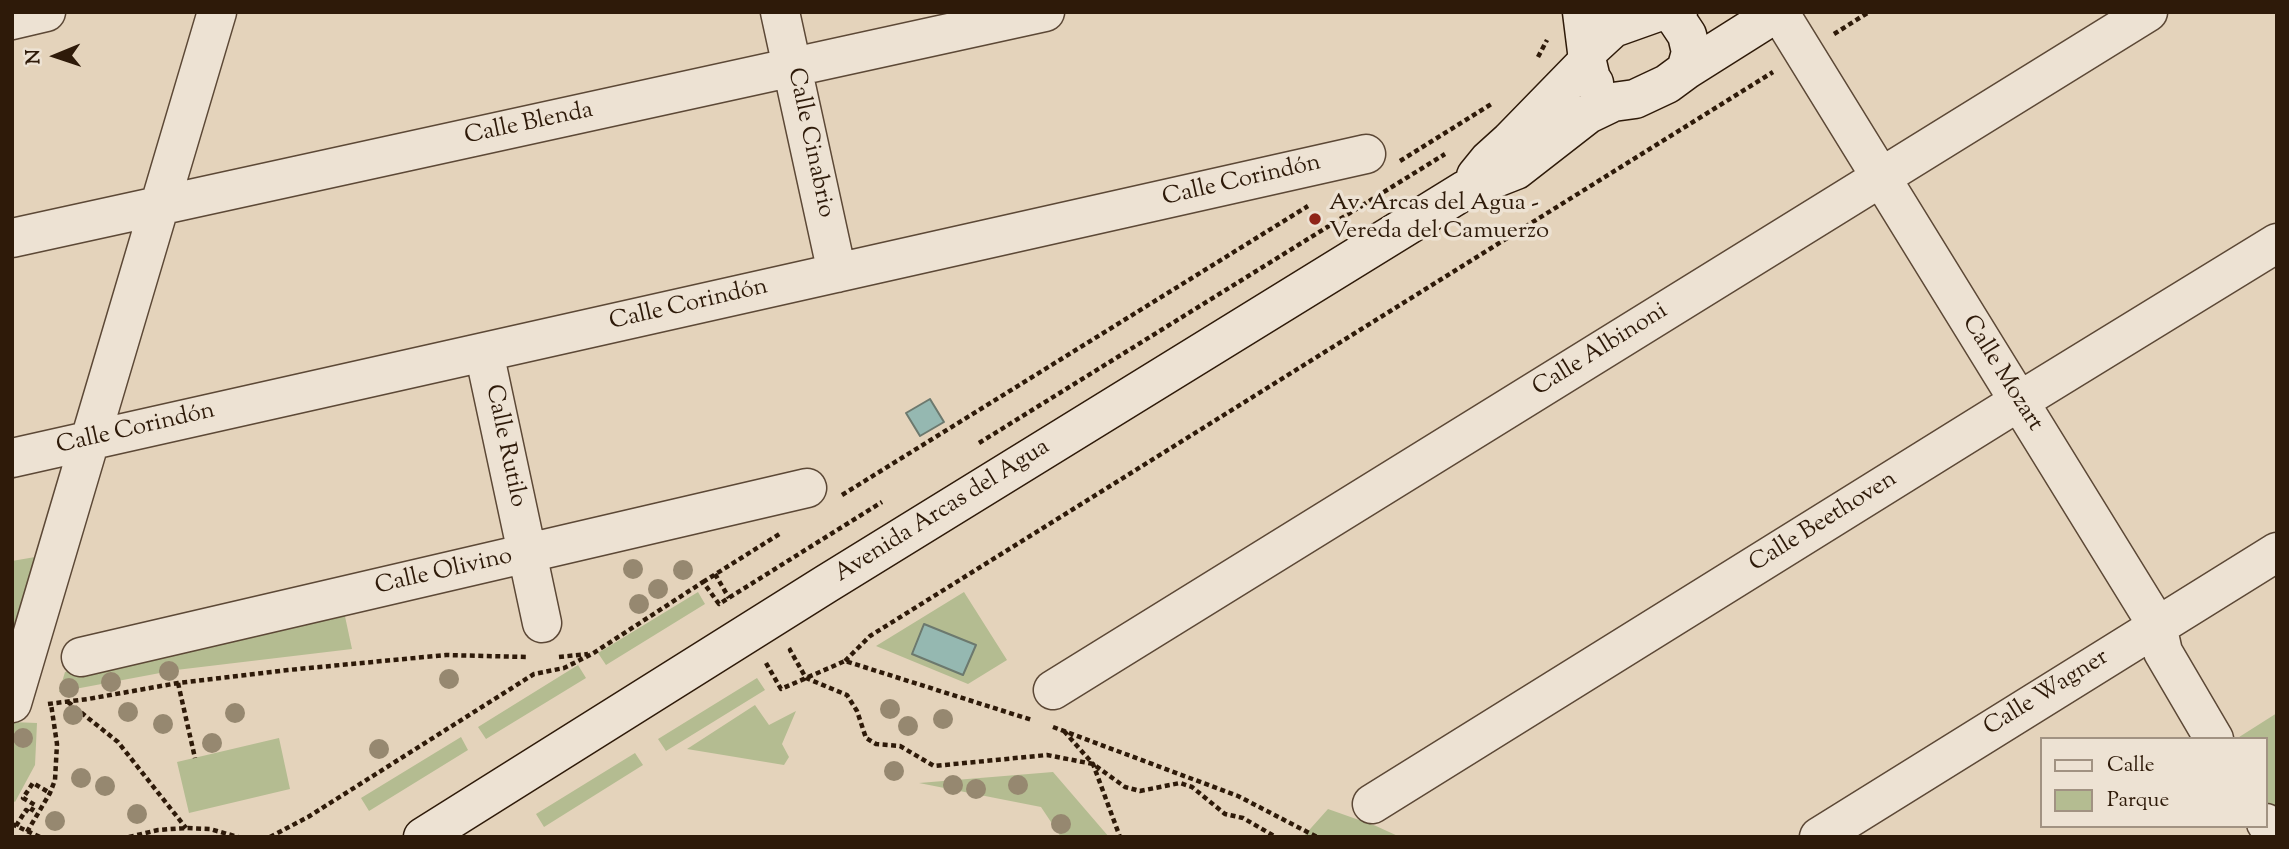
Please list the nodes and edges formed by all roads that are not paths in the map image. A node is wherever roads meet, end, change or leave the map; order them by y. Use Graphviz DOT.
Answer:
graph roads {
  1 [pos="46,12"];
  2 [pos="217,12"];
  3 [pos="780,12"];
  4 [pos="1045,12"];
  5 [pos="1582,12"];
  6 [pos="1778,12"];
  7 [pos="2148,12"];
  8 [pos="1669,13"];
  9 [pos="12,20"];
  10 [pos="1587,57"];
  11 [pos="792,67"];
  12 [pos="1685,70"];
  13 [pos="1613,102"];
  14 [pos="1381,159"];
  15 [pos="1880,178"];
  16 [pos="1465,190"];
  17 [pos="159,206"];
  18 [pos="12,238"];
  19 [pos="2277,243"];
  20 [pos="838,273"];
  21 [pos="484,352"];
  22 [pos="2018,401"];
  23 [pos="90,440"];
  24 [pos="12,458"];
  25 [pos="824,492"];
  26 [pos="2277,552"];
  27 [pos="527,554"];
  28 [pos="2157,625"];
  29 [pos="542,646"];
  30 [pos="81,657"];
  31 [pos="24,704"];
  32 [pos="1048,713"];
  33 [pos="2213,737"];
  34 [pos="1372,804"];
  35 [pos="424,837"];
  36 [pos="1819,837"];
  1 -- 9 [label="street"];
  2 -- 17 [label="street"];
  3 -- 11 [label="street, Calle Cinabrio"];
  4 -- 11 [label="street, Calle Blenda"];
  5 -- 10 [label="street"];
  6 -- 12 [label="street"];
  6 -- 15 [label="street, Calle Mozart"];
  7 -- 15 [label="street, Calle Albinoni"];
  8 -- 10 [label="street"];
  8 -- 12 [label="street"];
  10 -- 13 [label="street"];
  10 -- 16 [label="street, Avenida Arcas del Agua"];
  11 -- 17 [label="street, Calle Blenda"];
  11 -- 20 [label="street, Calle Cinabrio"];
  12 -- 13 [label="street"];
  13 -- 16 [label="street, Avenida Arcas del Agua"];
  14 -- 20 [label="street, Calle Corindón"];
  15 -- 22 [label="street, Calle Mozart"];
  15 -- 32 [label="street, Calle Albinoni"];
  16 -- 35 [label="street, Avenida Arcas del Agua"];
  17 -- 18 [label="street, Calle Blenda"];
  17 -- 23 [label="street"];
  19 -- 22 [label="street, Calle Beethoven"];
  20 -- 21 [label="street, Calle Corindón"];
  21 -- 23 [label="street, Calle Corindón"];
  21 -- 27 [label="street, Calle Rutilo"];
  22 -- 28 [label="street, Calle Mozart"];
  22 -- 34 [label="street, Calle Beethoven"];
  23 -- 24 [label="street, Calle Corindón"];
  23 -- 31 [label="street"];
  25 -- 27 [label="street, Calle Olivino"];
  26 -- 28 [label="street, Calle Wagner"];
  27 -- 29 [label="street, Calle Rutilo"];
  27 -- 30 [label="street, Calle Olivino"];
  28 -- 33 [label="street, Calle Mozart"];
  28 -- 36 [label="street, Calle Wagner"];
}
